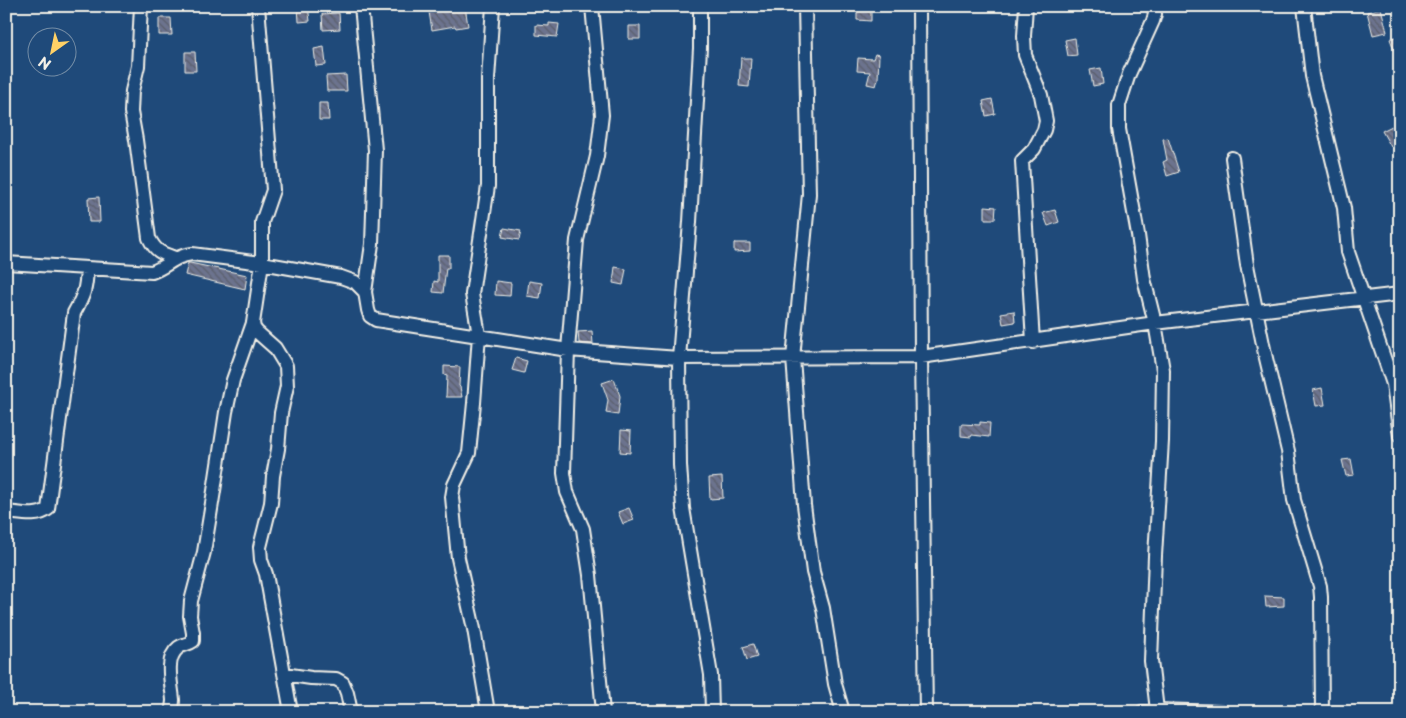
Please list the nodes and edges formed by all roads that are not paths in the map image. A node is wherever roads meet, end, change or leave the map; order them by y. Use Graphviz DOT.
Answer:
graph roads {
  1 [pos="141,6"];
  2 [pos="258,6"];
  3 [pos="361,6"];
  4 [pos="493,6"];
  5 [pos="592,6"];
  6 [pos="700,6"];
  7 [pos="805,6"];
  8 [pos="919,6"];
  9 [pos="1026,6"];
  10 [pos="1154,6"];
  11 [pos="1304,6"];
  12 [pos="1232,158"];
  13 [pos="175,258"];
  14 [pos="6,263"];
  15 [pos="262,263"];
  16 [pos="87,269"];
  17 [pos="364,292"];
  18 [pos="1400,294"];
  19 [pos="1364,299"];
  20 [pos="1257,311"];
  21 [pos="253,323"];
  22 [pos="1155,324"];
  23 [pos="479,335"];
  24 [pos="1032,342"];
  25 [pos="568,350"];
  26 [pos="920,357"];
  27 [pos="679,358"];
  28 [pos="793,358"];
  29 [pos="1400,436"];
  30 [pos="6,512"];
  31 [pos="284,674"];
  32 [pos="1157,710"];
  33 [pos="171,712"];
  34 [pos="291,712"];
  35 [pos="351,712"];
  36 [pos="488,712"];
  37 [pos="603,712"];
  38 [pos="712,712"];
  39 [pos="843,712"];
  40 [pos="926,712"];
  41 [pos="1142,712"];
  42 [pos="1224,712"];
  43 [pos="1322,712"];
  1 -- 13 [label="street"];
  2 -- 15 [label="street"];
  3 -- 17 [label="street"];
  4 -- 23 [label="street"];
  5 -- 25 [label="street"];
  6 -- 27 [label="street"];
  7 -- 28 [label="street"];
  8 -- 26 [label="street"];
  9 -- 24 [label="street"];
  10 -- 22 [label="street"];
  11 -- 19 [label="street"];
  12 -- 20 [label="street"];
  13 -- 15 [label="street"];
  13 -- 16 [label="street"];
  14 -- 16 [label="street"];
  15 -- 17 [label="street"];
  15 -- 21 [label="street"];
  16 -- 30 [label="street"];
  17 -- 23 [label="street"];
  18 -- 19 [label="street"];
  19 -- 20 [label="street"];
  19 -- 29 [label="street"];
  20 -- 22 [label="street"];
  20 -- 43 [label="street"];
  21 -- 31 [label="street"];
  21 -- 33 [label="street"];
  22 -- 24 [label="street"];
  22 -- 32 [label="street"];
  23 -- 25 [label="street"];
  23 -- 36 [label="street"];
  24 -- 26 [label="street"];
  25 -- 27 [label="street"];
  25 -- 37 [label="street"];
  26 -- 28 [label="street"];
  26 -- 40 [label="street"];
  27 -- 28 [label="street"];
  27 -- 38 [label="street"];
  28 -- 39 [label="street"];
  31 -- 34 [label="street"];
  31 -- 35 [label="street"];
  32 -- 41 [label="street"];
  32 -- 42 [label="street"];
}
